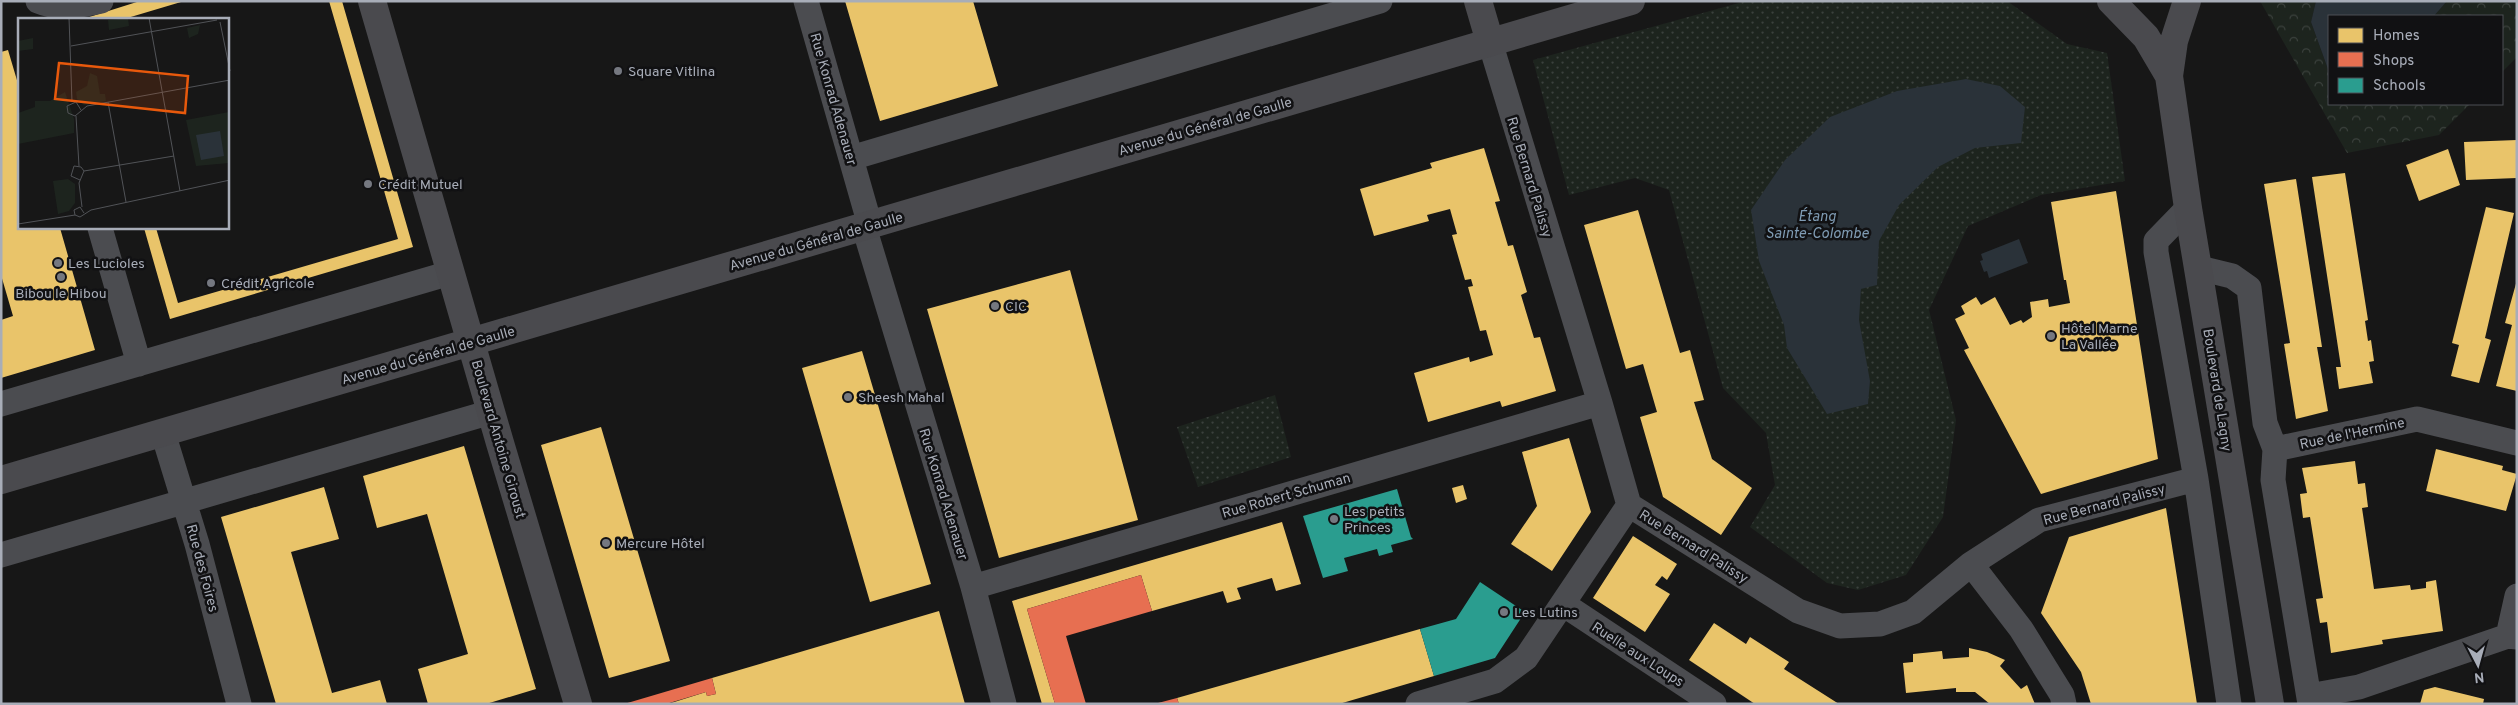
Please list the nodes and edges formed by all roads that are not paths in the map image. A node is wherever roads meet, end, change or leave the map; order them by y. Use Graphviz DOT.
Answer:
graph roads {
  1 [pos="100,1"];
  2 [pos="372,1"];
  3 [pos="806,1"];
  4 [pos="1380,1"];
  5 [pos="1478,1"];
  6 [pos="1631,1"];
  7 [pos="2111,1"];
  8 [pos="2187,1"];
  9 [pos="42,8"];
  10 [pos="1490,42"];
  11 [pos="2170,76"];
  12 [pos="851,158"];
  13 [pos="2188,208"];
  14 [pos="867,226"];
  15 [pos="100,229"];
  16 [pos="2199,268"];
  17 [pos="450,273"];
  18 [pos="471,343"];
  19 [pos="139,364"];
  20 [pos="1600,403"];
  21 [pos="1,404"];
  22 [pos="491,412"];
  23 [pos="163,433"];
  24 [pos="2517,443"];
  25 [pos="2275,449"];
  26 [pos="2196,479"];
  27 [pos="1,480"];
  28 [pos="184,501"];
  29 [pos="1629,505"];
  30 [pos="1,555"];
  31 [pos="1971,564"];
  32 [pos="972,587"];
  33 [pos="2517,596"];
  34 [pos="1563,604"];
  35 [pos="2512,636"];
  36 [pos="2310,700"];
  37 [pos="575,703"];
  38 [pos="239,704"];
  39 [pos="1004,704"];
  40 [pos="1418,704"];
  41 [pos="1714,704"];
  42 [pos="2064,704"];
  43 [pos="2229,704"];
  44 [pos="2270,704"];
  1 -- 9 [label="street"];
  2 -- 17 [label="main road, Boulevard Antoine Giroust"];
  3 -- 12 [label="street, Rue Konrad Adenauer"];
  4 -- 12 [label="street"];
  5 -- 10 [label="main road"];
  6 -- 10 [label="main road, Avenue du Général de Gaulle"];
  7 -- 11 [label="main road, Boulevard de Lagny"];
  8 -- 11 [label="main road, Boulevard de Lagny"];
  10 -- 14 [label="main road, Avenue du Général de Gaulle"];
  10 -- 20 [label="street, Rue Bernard Palissy"];
  11 -- 13 [label="main road, Boulevard de Lagny"];
  12 -- 14 [label="street, Rue Konrad Adenauer"];
  13 -- 16 [label="main road, Boulevard de Lagny"];
  13 -- 26 [label="street"];
  14 -- 18 [label="main road, Avenue du Général de Gaulle"];
  14 -- 32 [label="street, Rue Konrad Adenauer"];
  15 -- 19 [label="street"];
  16 -- 25 [label="street"];
  16 -- 44 [label="main road, Boulevard de Lagny"];
  17 -- 18 [label="main road, Boulevard Antoine Giroust"];
  17 -- 19 [label="street"];
  18 -- 22 [label="main road, Boulevard Antoine Giroust"];
  18 -- 23 [label="main road, Avenue du Général de Gaulle"];
  19 -- 21 [label="street"];
  20 -- 29 [label="street, Rue Bernard Palissy"];
  20 -- 32 [label="street, Rue Robert Schuman"];
  22 -- 28 [label="street"];
  22 -- 37 [label="main road, Boulevard Antoine Giroust"];
  23 -- 27 [label="main road, Avenue du Général de Gaulle"];
  23 -- 28 [label="street, Rue des Foires"];
  24 -- 25 [label="street, Rue de l'Hermine"];
  25 -- 36 [label="street"];
  26 -- 31 [label="street, Rue Bernard Palissy"];
  26 -- 43 [label="street"];
  28 -- 30 [label="street"];
  28 -- 38 [label="street, Rue des Foires"];
  29 -- 31 [label="street, Rue Bernard Palissy"];
  29 -- 34 [label="street"];
  31 -- 42 [label="street"];
  32 -- 39 [label="street, Rue Konrad Adenauer"];
  33 -- 35 [label="street"];
  34 -- 40 [label="street"];
  34 -- 41 [label="street, Ruelle aux Loups"];
  35 -- 36 [label="street"];
}
